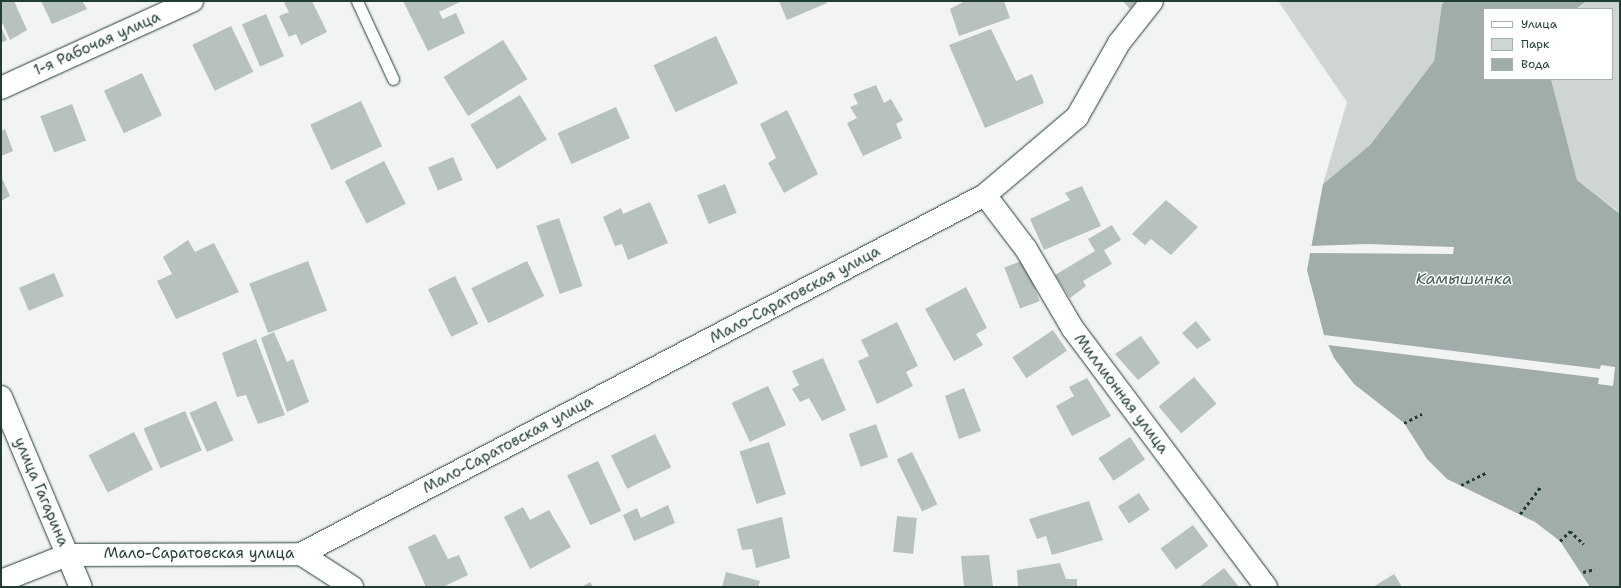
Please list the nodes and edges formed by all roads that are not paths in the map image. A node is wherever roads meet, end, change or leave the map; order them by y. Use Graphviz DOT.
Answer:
graph roads {
  1 [pos="192,1"];
  2 [pos="357,1"];
  3 [pos="1152,1"];
  4 [pos="393,79"];
  5 [pos="1,88"];
  6 [pos="985,195"];
  7 [pos="1,397"];
  8 [pos="301,554"];
  9 [pos="67,555"];
  10 [pos="1,581"];
  11 [pos="80,587"];
  12 [pos="352,587"];
  13 [pos="1266,587"];
  1 -- 5 [label="street, 1-я Рабочая улица"];
  2 -- 4 [label="lane"];
  3 -- 6 [label="street, Мало-Саратовская улица"];
  6 -- 8 [label="street, Мало-Саратовская улица"];
  6 -- 13 [label="street, Миллионная улица"];
  7 -- 9 [label="street, улица Гагарина"];
  8 -- 9 [label="street, Мало-Саратовская улица"];
  8 -- 12 [label="street"];
  9 -- 10 [label="street, Мало-Саратовская улица"];
  9 -- 11 [label="street, улица Гагарина"];
}
